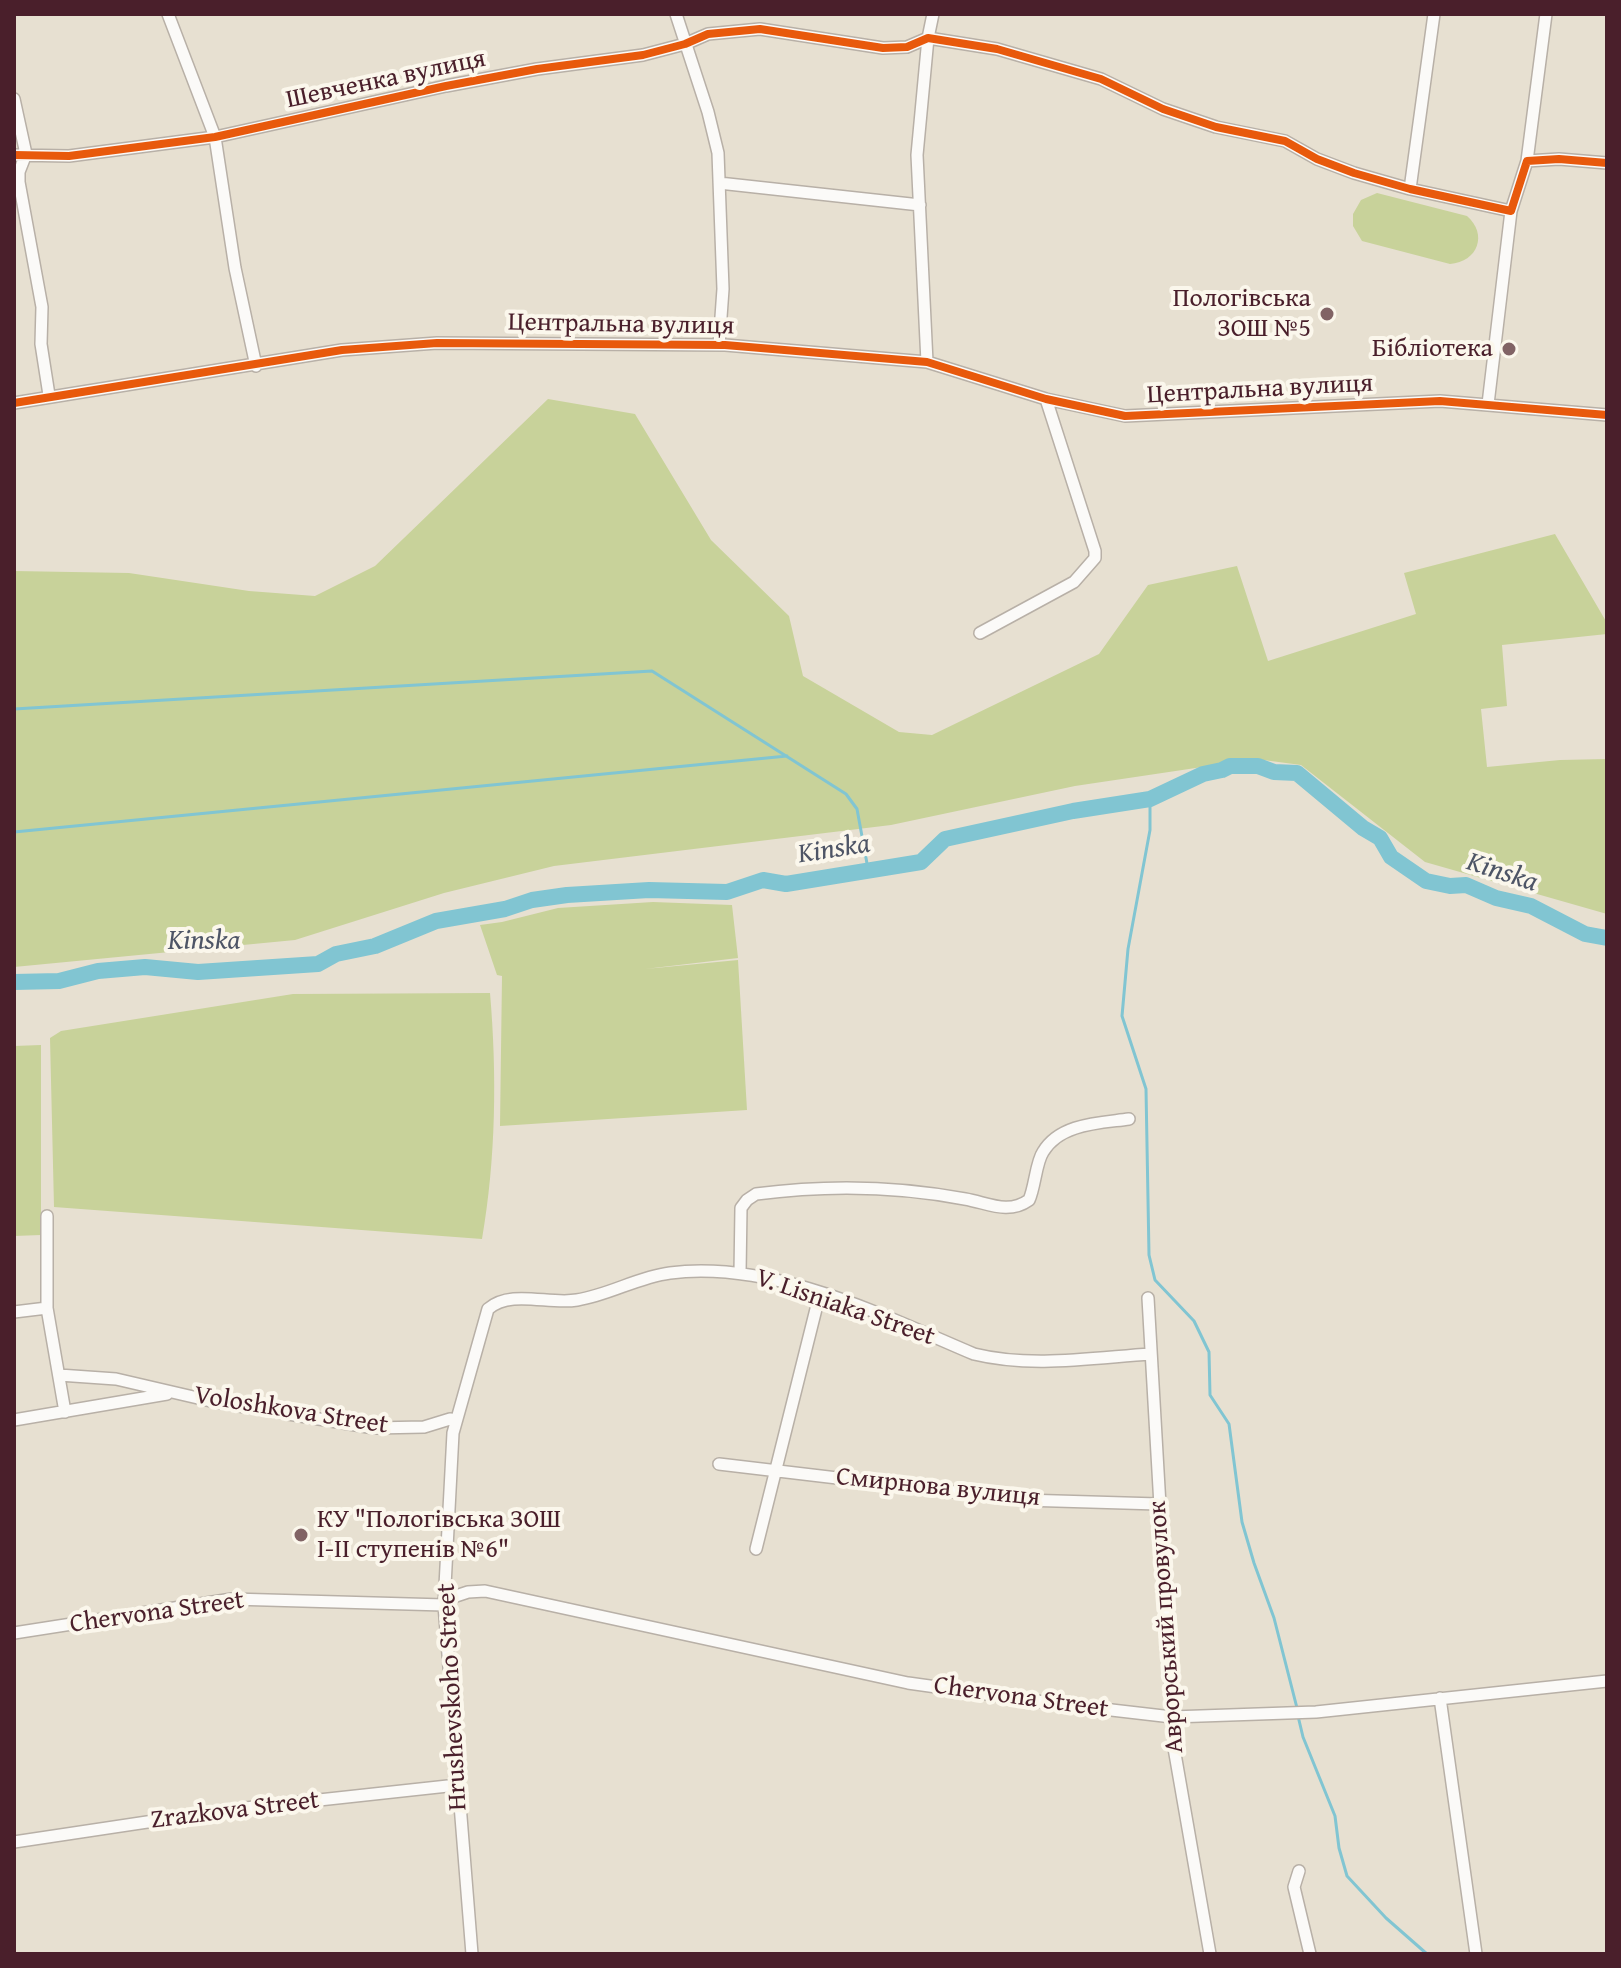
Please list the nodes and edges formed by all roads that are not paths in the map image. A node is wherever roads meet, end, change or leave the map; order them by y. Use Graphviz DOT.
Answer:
graph roads {
  1 [pos="168,14"];
  2 [pos="676,14"];
  3 [pos="933,14"];
  4 [pos="1434,14"];
  5 [pos="1546,14"];
  6 [pos="928,38"];
  7 [pos="685,44"];
  8 [pos="14,99"];
  9 [pos="215,137"];
  10 [pos="20,154"];
  11 [pos="1527,161"];
  12 [pos="1607,163"];
  13 [pos="719,183"];
  14 [pos="1410,189"];
  15 [pos="920,205"];
  16 [pos="1511,211"];
  17 [pos="719,345"];
  18 [pos="927,362"];
  19 [pos="256,366"];
  20 [pos="49,395"];
  21 [pos="1046,399"];
  22 [pos="14,403"];
  23 [pos="1488,404"];
  24 [pos="1607,415"];
  25 [pos="980,633"];
  26 [pos="1129,1119"];
  27 [pos="47,1216"];
  28 [pos="740,1273"];
  29 [pos="820,1293"];
  30 [pos="1148,1298"];
  31 [pos="495,1303"];
  32 [pos="47,1308"];
  33 [pos="14,1312"];
  34 [pos="1150,1354"];
  35 [pos="59,1375"];
  36 [pos="174,1393"];
  37 [pos="65,1412"];
  38 [pos="14,1420"];
  39 [pos="455,1420"];
  40 [pos="719,1464"];
  41 [pos="776,1470"];
  42 [pos="1158,1504"];
  43 [pos="756,1549"];
  44 [pos="444,1603"];
  45 [pos="14,1633"];
  46 [pos="1607,1681"];
  47 [pos="1440,1698"];
  48 [pos="1172,1717"];
  49 [pos="457,1785"];
  50 [pos="14,1842"];
  51 [pos="1299,1871"];
  52 [pos="472,1954"];
  53 [pos="1210,1954"];
  54 [pos="1310,1954"];
  55 [pos="1476,1954"];
  1 -- 9 [label="street"];
  2 -- 7 [label="street"];
  3 -- 6 [label="street"];
  4 -- 14 [label="street"];
  5 -- 11 [label="street"];
  6 -- 7 [label="street, Шевченка вулиця"];
  6 -- 14 [label="street, Шевченка вулиця"];
  6 -- 15 [label="street"];
  7 -- 9 [label="street, Шевченка вулиця"];
  7 -- 13 [label="street"];
  8 -- 10 [label="street"];
  9 -- 10 [label="street, Шевченка вулиця"];
  9 -- 19 [label="street"];
  10 -- 20 [label="street"];
  11 -- 12 [label="street"];
  11 -- 16 [label="street"];
  13 -- 15 [label="street"];
  13 -- 17 [label="street"];
  14 -- 16 [label="street, Шевченка вулиця"];
  15 -- 18 [label="street"];
  16 -- 23 [label="street"];
  17 -- 18 [label="street, Центральна вулиця"];
  17 -- 19 [label="street, Центральна вулиця"];
  18 -- 21 [label="street, Центральна вулиця"];
  19 -- 20 [label="street, Центральна вулиця"];
  20 -- 22 [label="street, Центральна вулиця"];
  21 -- 23 [label="street, Центральна вулиця"];
  21 -- 25 [label="street"];
  23 -- 24 [label="street, Центральна вулиця"];
  26 -- 28 [label="street"];
  27 -- 32 [label="street"];
  28 -- 29 [label="street, V. Lisniaka Street"];
  28 -- 31 [label="street, V. Lisniaka Street"];
  29 -- 34 [label="street, V. Lisniaka Street"];
  29 -- 41 [label="street"];
  30 -- 34 [label="street, Аврорський провулок"];
  31 -- 39 [label="street, Hrushevskoho Street"];
  32 -- 33 [label="street"];
  32 -- 35 [label="street"];
  34 -- 42 [label="street, Аврорський провулок"];
  35 -- 36 [label="street, Voloshkova Street"];
  35 -- 37 [label="street"];
  36 -- 37 [label="street, Voloshkova Street"];
  36 -- 39 [label="street, Voloshkova Street"];
  37 -- 38 [label="street, Voloshkova Street"];
  39 -- 44 [label="street, Hrushevskoho Street"];
  40 -- 41 [label="street, Смирнова вулиця"];
  41 -- 42 [label="street, Смирнова вулиця"];
  41 -- 43 [label="street"];
  42 -- 48 [label="street, Аврорський провулок"];
  44 -- 45 [label="street, Chervona Street"];
  44 -- 48 [label="street, Chervona Street"];
  44 -- 49 [label="street, Hrushevskoho Street"];
  46 -- 47 [label="street, Chervona Street"];
  47 -- 48 [label="street, Chervona Street"];
  47 -- 55 [label="street"];
  48 -- 53 [label="street, Аврорський провулок"];
  49 -- 50 [label="street, Zrazkova Street"];
  49 -- 52 [label="street, Hrushevskoho Street"];
  51 -- 54 [label="street"];
}
